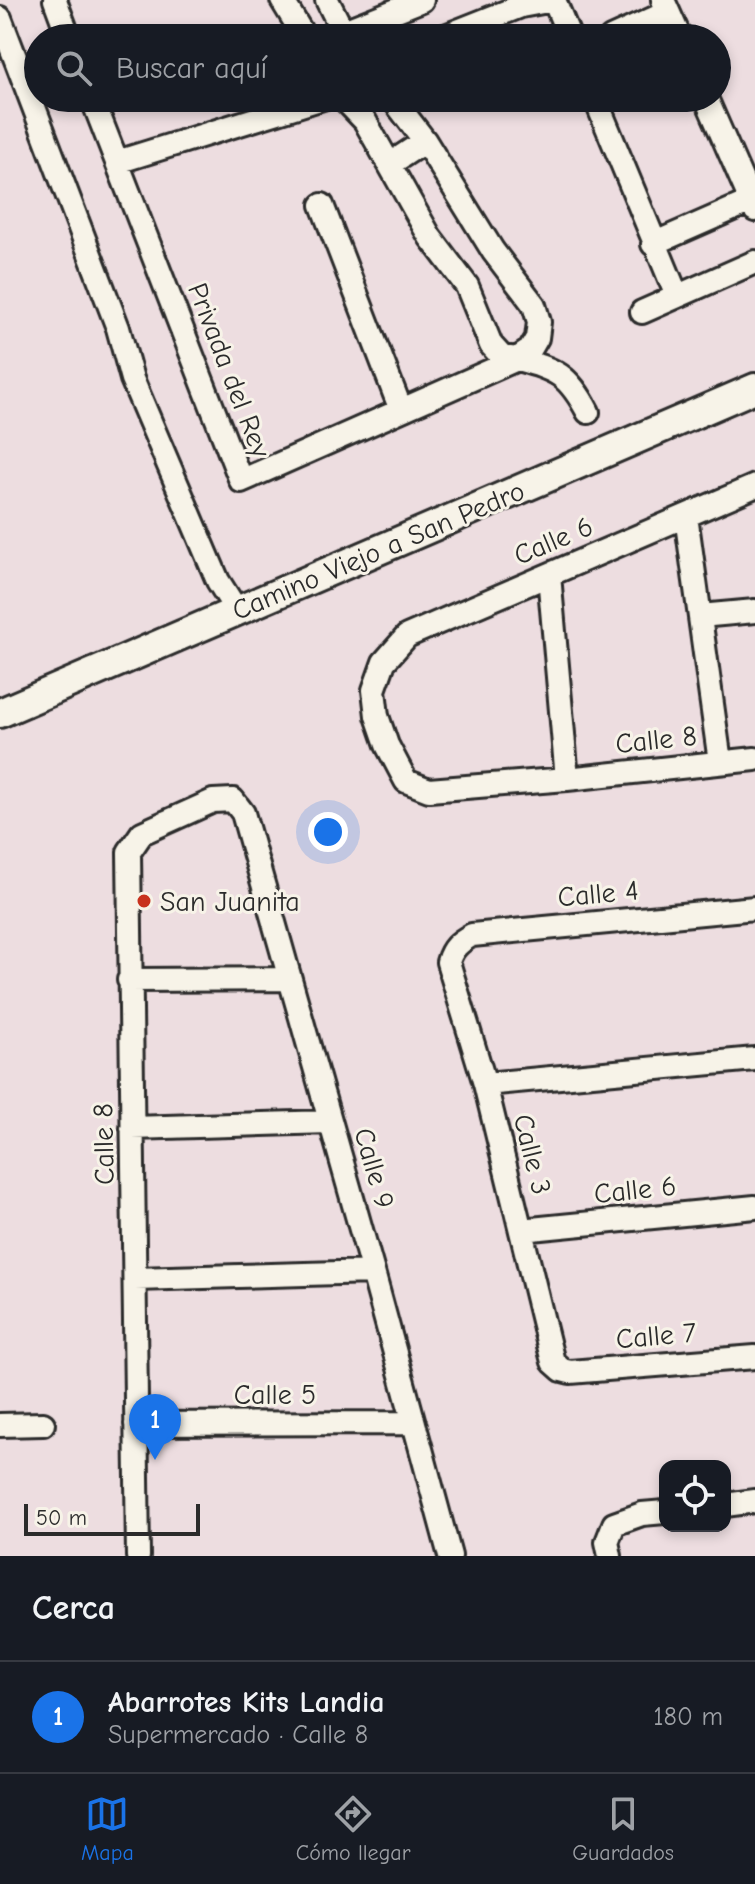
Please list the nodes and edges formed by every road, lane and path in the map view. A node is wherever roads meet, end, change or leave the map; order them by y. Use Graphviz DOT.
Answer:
graph roads {
  1 [pos="55,0"];
  2 [pos="282,0"];
  3 [pos="327,0"];
  4 [pos="422,0"];
  5 [pos="554,0"];
  6 [pos="666,6"];
  7 [pos="0,18"];
  8 [pos="64,24"];
  9 [pos="297,24"];
  10 [pos="334,24"];
  11 [pos="366,24"];
  12 [pos="475,24"];
  13 [pos="564,24"];
  14 [pos="635,24"];
  15 [pos="24,81"];
  16 [pos="36,112"];
  17 [pos="97,112"];
  18 [pos="278,112"];
  19 [pos="356,112"];
  20 [pos="403,112"];
  21 [pos="601,112"];
  22 [pos="712,112"];
  23 [pos="425,141"];
  24 [pos="117,162"];
  25 [pos="390,164"];
  26 [pos="322,205"];
  27 [pos="753,205"];
  28 [pos="653,244"];
  29 [pos="755,262"];
  30 [pos="677,296"];
  31 [pos="642,312"];
  32 [pos="517,359"];
  33 [pos="755,388"];
  34 [pos="401,410"];
  35 [pos="588,412"];
  36 [pos="755,486"];
  37 [pos="686,516"];
  38 [pos="549,575"];
  39 [pos="237,611"];
  40 [pos="755,611"];
  41 [pos="700,616"];
  42 [pos="384,662"];
  43 [pos="0,713"];
  44 [pos="755,759"];
  45 [pos="720,762"];
  46 [pos="567,779"];
  47 [pos="233,800"];
  48 [pos="755,908"];
  49 [pos="451,951"];
  50 [pos="290,979"];
  51 [pos="129,980"];
  52 [pos="755,1059"];
  53 [pos="485,1084"];
  54 [pos="330,1122"];
  55 [pos="132,1128"];
  56 [pos="755,1207"];
  57 [pos="521,1230"];
  58 [pos="373,1272"];
  59 [pos="135,1279"];
  60 [pos="755,1357"];
  61 [pos="562,1370"];
  62 [pos="414,1423"];
  63 [pos="43,1424"];
  64 [pos="136,1424"];
  65 [pos="0,1425"];
  66 [pos="755,1501"];
  67 [pos="731,1504"];
  68 [pos="659,1513"];
  69 [pos="138,1556"];
  70 [pos="450,1556"];
  71 [pos="610,1556"];
  1 -- 8 [label="street"];
  2 -- 9 [label="street"];
  3 -- 10 [label="street"];
  4 -- 11 [label="street"];
  5 -- 12 [label="street"];
  5 -- 13 [label="street"];
  6 -- 14 [label="street"];
  7 -- 15 [label="street"];
  16 -- 39 [label="street"];
  17 -- 24 [label="street, Privada del Rey"];
  18 -- 24 [label="street"];
  19 -- 25 [label="street"];
  20 -- 23 [label="street"];
  21 -- 28 [label="street"];
  22 -- 27 [label="street"];
  23 -- 25 [label="street"];
  23 -- 32 [label="street"];
  24 -- 34 [label="street, Privada del Rey"];
  25 -- 32 [label="street"];
  26 -- 34 [label="street"];
  27 -- 28 [label="street"];
  28 -- 30 [label="street"];
  29 -- 30 [label="street"];
  30 -- 31 [label="street"];
  32 -- 34 [label="street, Privada del Rey"];
  32 -- 35 [label="street"];
  33 -- 39 [label="street, Camino Viejo a San Pedro"];
  36 -- 37 [label="street, Calle 6"];
  37 -- 38 [label="street, Calle 6"];
  37 -- 41 [label="street"];
  38 -- 42 [label="street, Calle 6"];
  38 -- 46 [label="street"];
  39 -- 43 [label="street, Camino Viejo a San Pedro"];
  40 -- 41 [label="street"];
  41 -- 45 [label="street"];
  42 -- 46 [label="street, Calle 8"];
  44 -- 45 [label="street, Calle 8"];
  45 -- 46 [label="street, Calle 8"];
  47 -- 50 [label="street, Calle 9"];
  47 -- 51 [label="street, Calle 8"];
  48 -- 49 [label="street, Calle 4"];
  49 -- 53 [label="street, Calle 3"];
  50 -- 51 [label="street"];
  50 -- 54 [label="street, Calle 9"];
  51 -- 55 [label="street, Calle 8"];
  52 -- 53 [label="street"];
  53 -- 57 [label="street, Calle 3"];
  54 -- 55 [label="street"];
  54 -- 58 [label="street, Calle 9"];
  55 -- 59 [label="street, Calle 8"];
  56 -- 57 [label="street, Calle 6"];
  57 -- 61 [label="street, Calle 3"];
  58 -- 59 [label="street"];
  58 -- 62 [label="street, Calle 9"];
  59 -- 64 [label="street, Calle 8"];
  60 -- 61 [label="street, Calle 7"];
  62 -- 64 [label="street, Calle 5"];
  62 -- 70 [label="street, Calle 9"];
  63 -- 65 [label="street"];
  64 -- 69 [label="street, Calle 8"];
  66 -- 67 [label="street"];
  68 -- 71 [label="street"];
}
